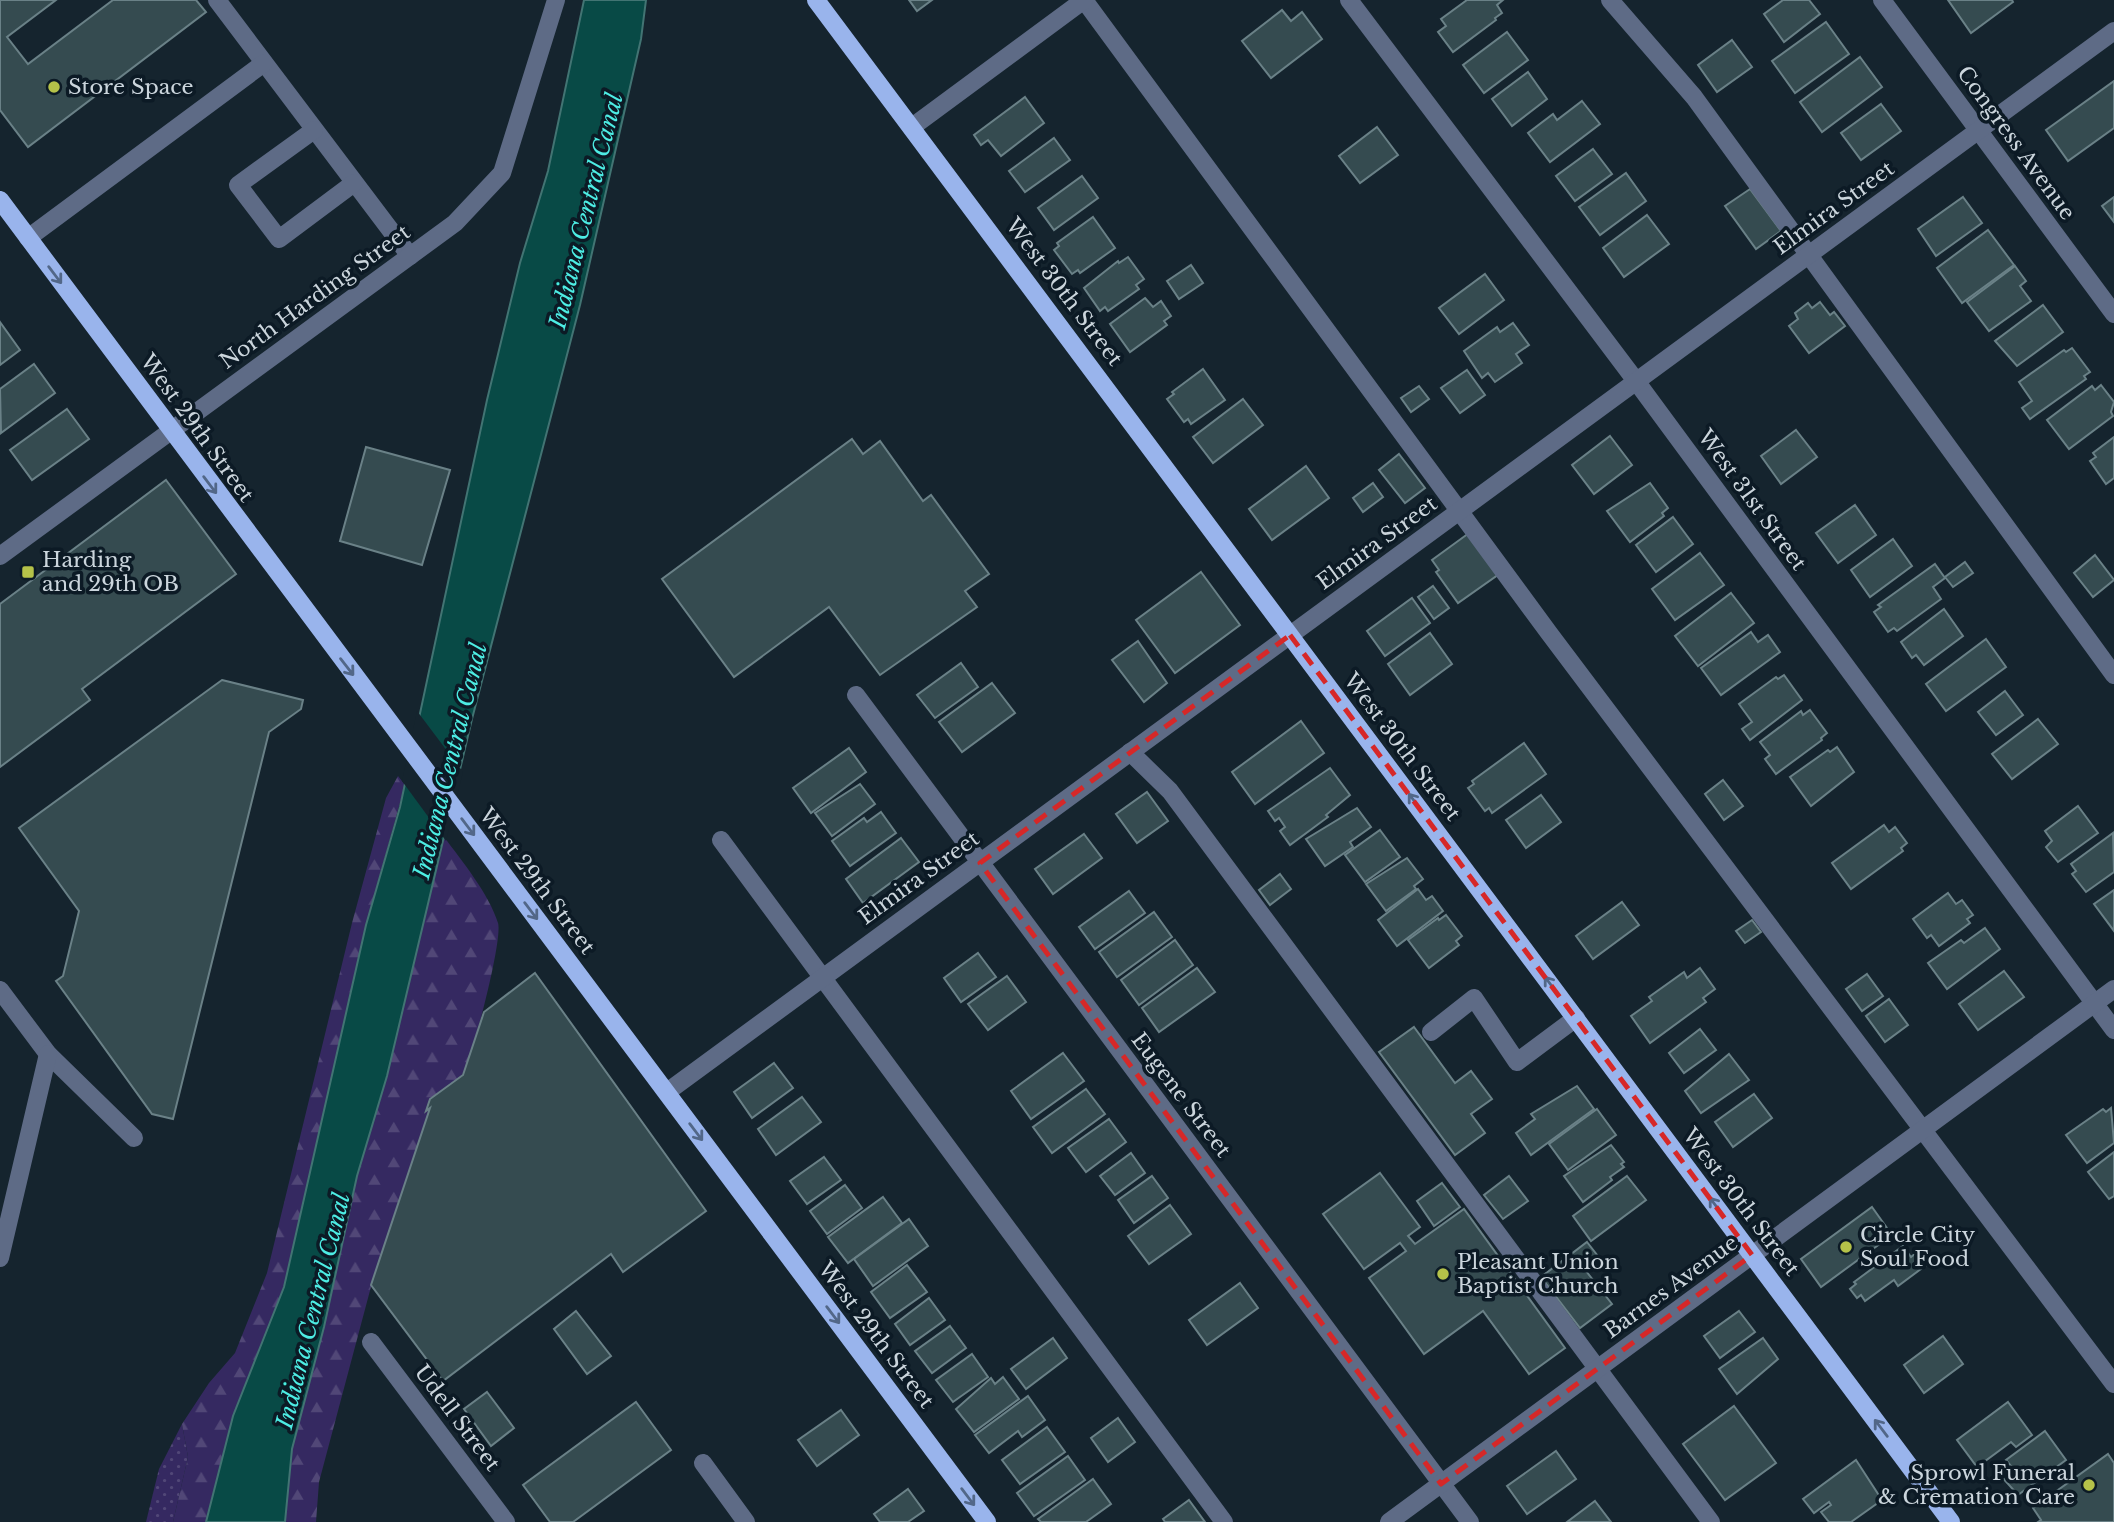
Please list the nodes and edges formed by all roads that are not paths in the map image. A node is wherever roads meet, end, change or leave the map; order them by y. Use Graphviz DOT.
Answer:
graph roads {
  1 [pos="217,0"];
  2 [pos="556,0"];
  3 [pos="816,0"];
  4 [pos="1084,0"];
  5 [pos="1349,0"];
  6 [pos="1610,0"];
  7 [pos="1882,0"];
  8 [pos="2114,31"];
  9 [pos="264,62"];
  10 [pos="912,127"];
  11 [pos="314,130"];
  12 [pos="1978,130"];
  13 [pos="354,183"];
  14 [pos="0,201"];
  15 [pos="28,238"];
  16 [pos="1809,254"];
  17 [pos="410,256"];
  18 [pos="2114,314"];
  19 [pos="1636,381"];
  20 [pos="170,430"];
  21 [pos="1460,511"];
  22 [pos="0,556"];
  23 [pos="1290,635"];
  24 [pos="2114,675"];
  25 [pos="856,695"];
  26 [pos="1130,752"];
  27 [pos="722,840"];
  28 [pos="980,863"];
  29 [pos="822,978"];
  30 [pos="2114,989"];
  31 [pos="0,990"];
  32 [pos="2094,1004"];
  33 [pos="1576,1018"];
  34 [pos="2114,1030"];
  35 [pos="1431,1032"];
  36 [pos="48,1054"];
  37 [pos="667,1092"];
  38 [pos="1923,1130"];
  39 [pos="134,1138"];
  40 [pos="1752,1255"];
  41 [pos="0,1258"];
  42 [pos="371,1342"];
  43 [pos="1598,1368"];
  44 [pos="2114,1384"];
  45 [pos="704,1464"];
  46 [pos="1441,1483"];
  47 [pos="506,1522"];
  48 [pos="746,1522"];
  49 [pos="987,1522"];
  50 [pos="1224,1522"];
  51 [pos="1389,1522"];
  52 [pos="1470,1522"];
  53 [pos="1711,1522"];
  54 [pos="1951,1522"];
  1 -- 9 [label="street"];
  2 -- 17 [label="street, North Harding Street"];
  3 -- 10 [label="main road, West 30th Street"];
  4 -- 10 [label="street"];
  4 -- 21 [label="street"];
  5 -- 19 [label="street, West 31st Street"];
  6 -- 16 [label="street"];
  7 -- 12 [label="street, Congress Avenue"];
  8 -- 12 [label="street, Elmira Street"];
  9 -- 11 [label="street"];
  9 -- 15 [label="street"];
  10 -- 23 [label="main road, West 30th Street"];
  11 -- 13 [label="street"];
  11 -- 13 [label="street"];
  12 -- 16 [label="street, Elmira Street"];
  12 -- 18 [label="street, Congress Avenue"];
  13 -- 17 [label="street"];
  14 -- 15 [label="main road, West 29th Street"];
  15 -- 20 [label="main road, West 29th Street, one-way"];
  16 -- 19 [label="street, Elmira Street"];
  16 -- 24 [label="street"];
  17 -- 20 [label="street, North Harding Street"];
  19 -- 21 [label="street, Elmira Street"];
  19 -- 32 [label="street, West 31st Street"];
  20 -- 22 [label="street, North Harding Street"];
  20 -- 37 [label="main road, West 29th Street, one-way"];
  21 -- 23 [label="street, Elmira Street"];
  21 -- 38 [label="street"];
  23 -- 26 [label="street, Elmira Street"];
  33 -- 23 [label="main road, West 30th Street, one-way"];
  25 -- 28 [label="street, Eugene Street"];
  26 -- 28 [label="street, Elmira Street"];
  26 -- 43 [label="street"];
  27 -- 29 [label="street"];
  28 -- 29 [label="street, Elmira Street"];
  28 -- 46 [label="street, Eugene Street"];
  29 -- 37 [label="street, Elmira Street"];
  29 -- 50 [label="street"];
  30 -- 32 [label="street, Barnes Avenue"];
  31 -- 36 [label="street"];
  32 -- 34 [label="street, West 31st Street"];
  32 -- 38 [label="street, Barnes Avenue"];
  33 -- 35 [label="street"];
  40 -- 33 [label="main road, West 30th Street, one-way"];
  36 -- 39 [label="street"];
  36 -- 41 [label="street"];
  37 -- 49 [label="main road, West 29th Street, one-way"];
  38 -- 40 [label="street, Barnes Avenue"];
  38 -- 44 [label="street"];
  40 -- 43 [label="street, Barnes Avenue"];
  54 -- 40 [label="main road, West 30th Street, one-way"];
  42 -- 47 [label="street, Udell Street"];
  43 -- 46 [label="street, Barnes Avenue"];
  43 -- 53 [label="street"];
  45 -- 48 [label="street"];
  46 -- 51 [label="street, Barnes Avenue"];
  46 -- 52 [label="street, Eugene Street"];
}
